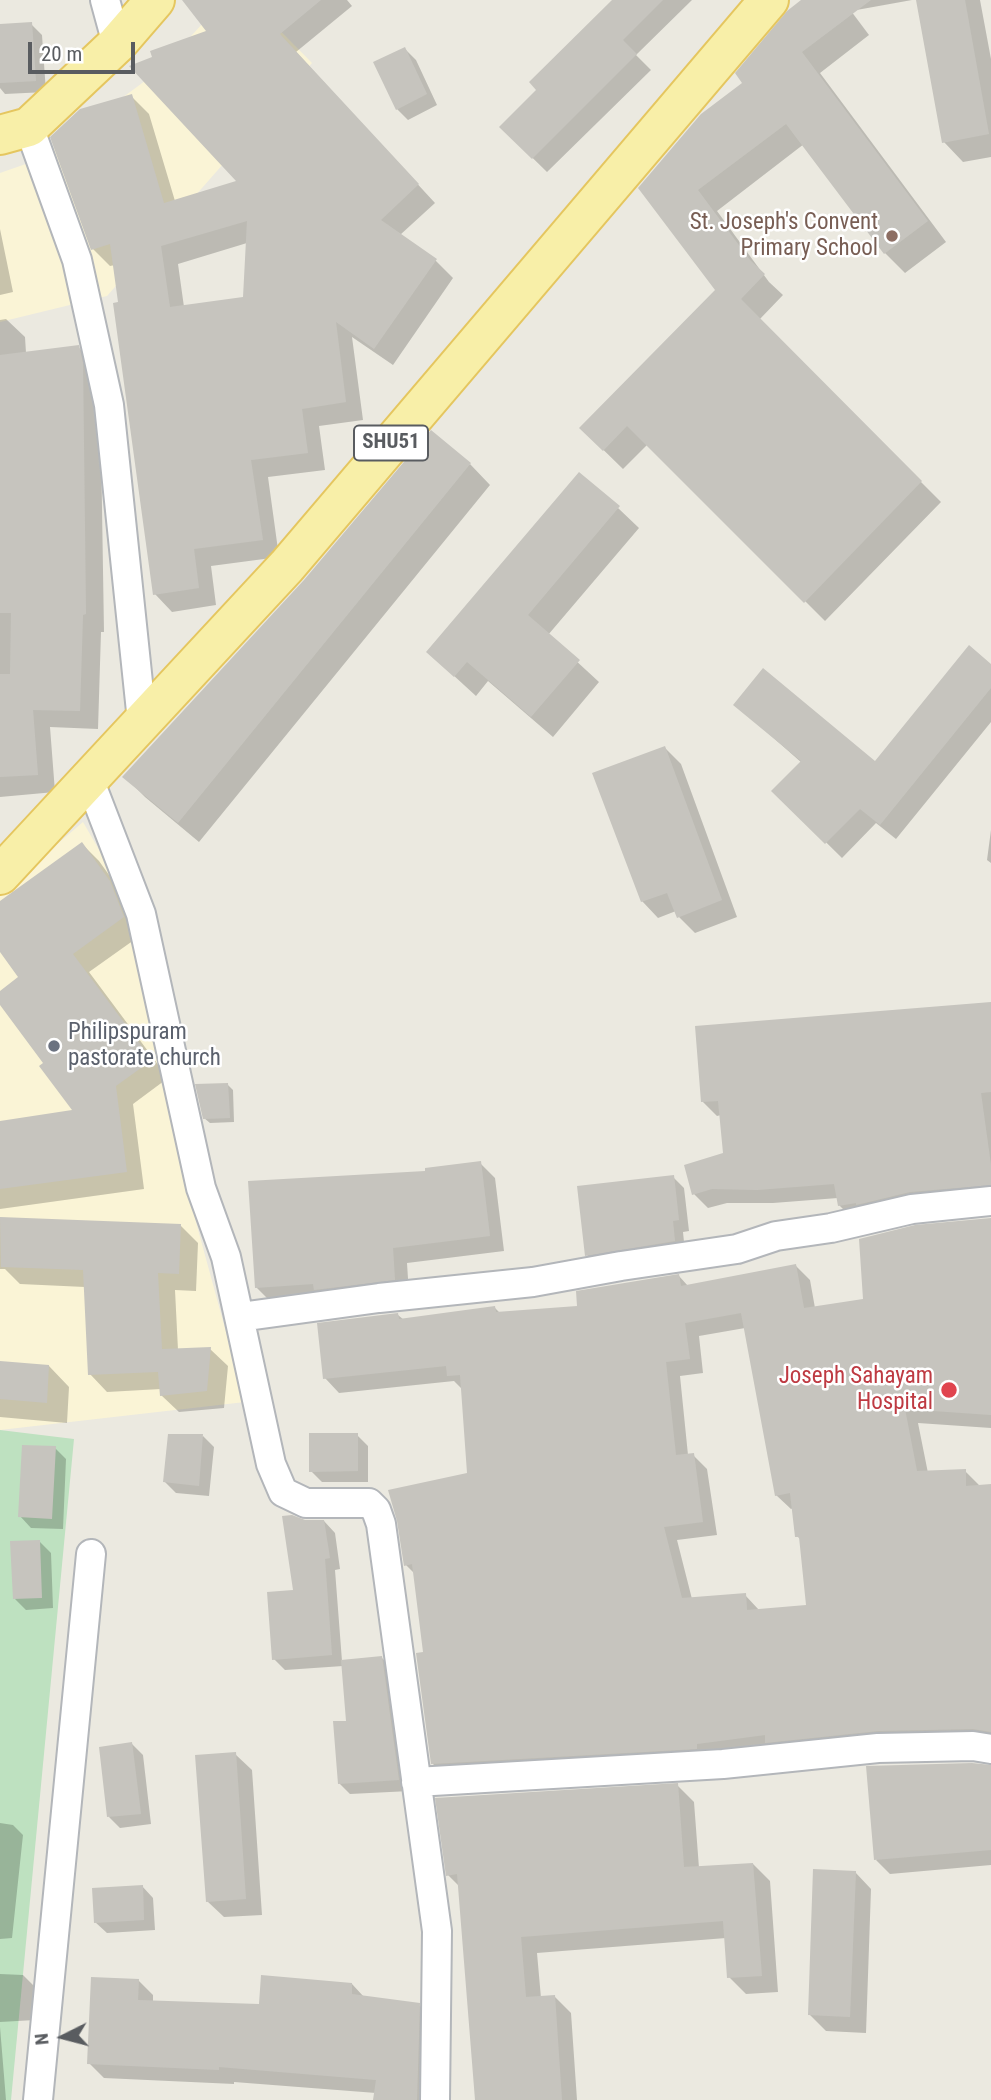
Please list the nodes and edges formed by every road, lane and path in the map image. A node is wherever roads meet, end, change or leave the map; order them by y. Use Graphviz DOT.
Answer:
graph roads {
  1 [pos="105,0"];
  2 [pos="155,0"];
  3 [pos="769,0"];
  4 [pos="117,44"];
  5 [pos="14,131"];
  6 [pos="142,721"];
  7 [pos="89,779"];
  8 [pos="0,875"];
  9 [pos="991,1201"];
  10 [pos="240,1317"];
  11 [pos="91,1554"];
  12 [pos="991,1749"];
  13 [pos="416,1782"];
  14 [pos="38,2100"];
  15 [pos="435,2100"];
  1 -- 4 [label="street"];
  2 -- 4 [label="main road"];
  3 -- 6 [label="main road, SHU51"];
  4 -- 5 [label="main road"];
  5 -- 6 [label="street"];
  6 -- 7 [label="main road, SHU51"];
  7 -- 8 [label="main road, SHU51"];
  7 -- 10 [label="street"];
  9 -- 10 [label="street"];
  10 -- 13 [label="street"];
  11 -- 14 [label="street"];
  12 -- 13 [label="street"];
  13 -- 15 [label="street"];
}
